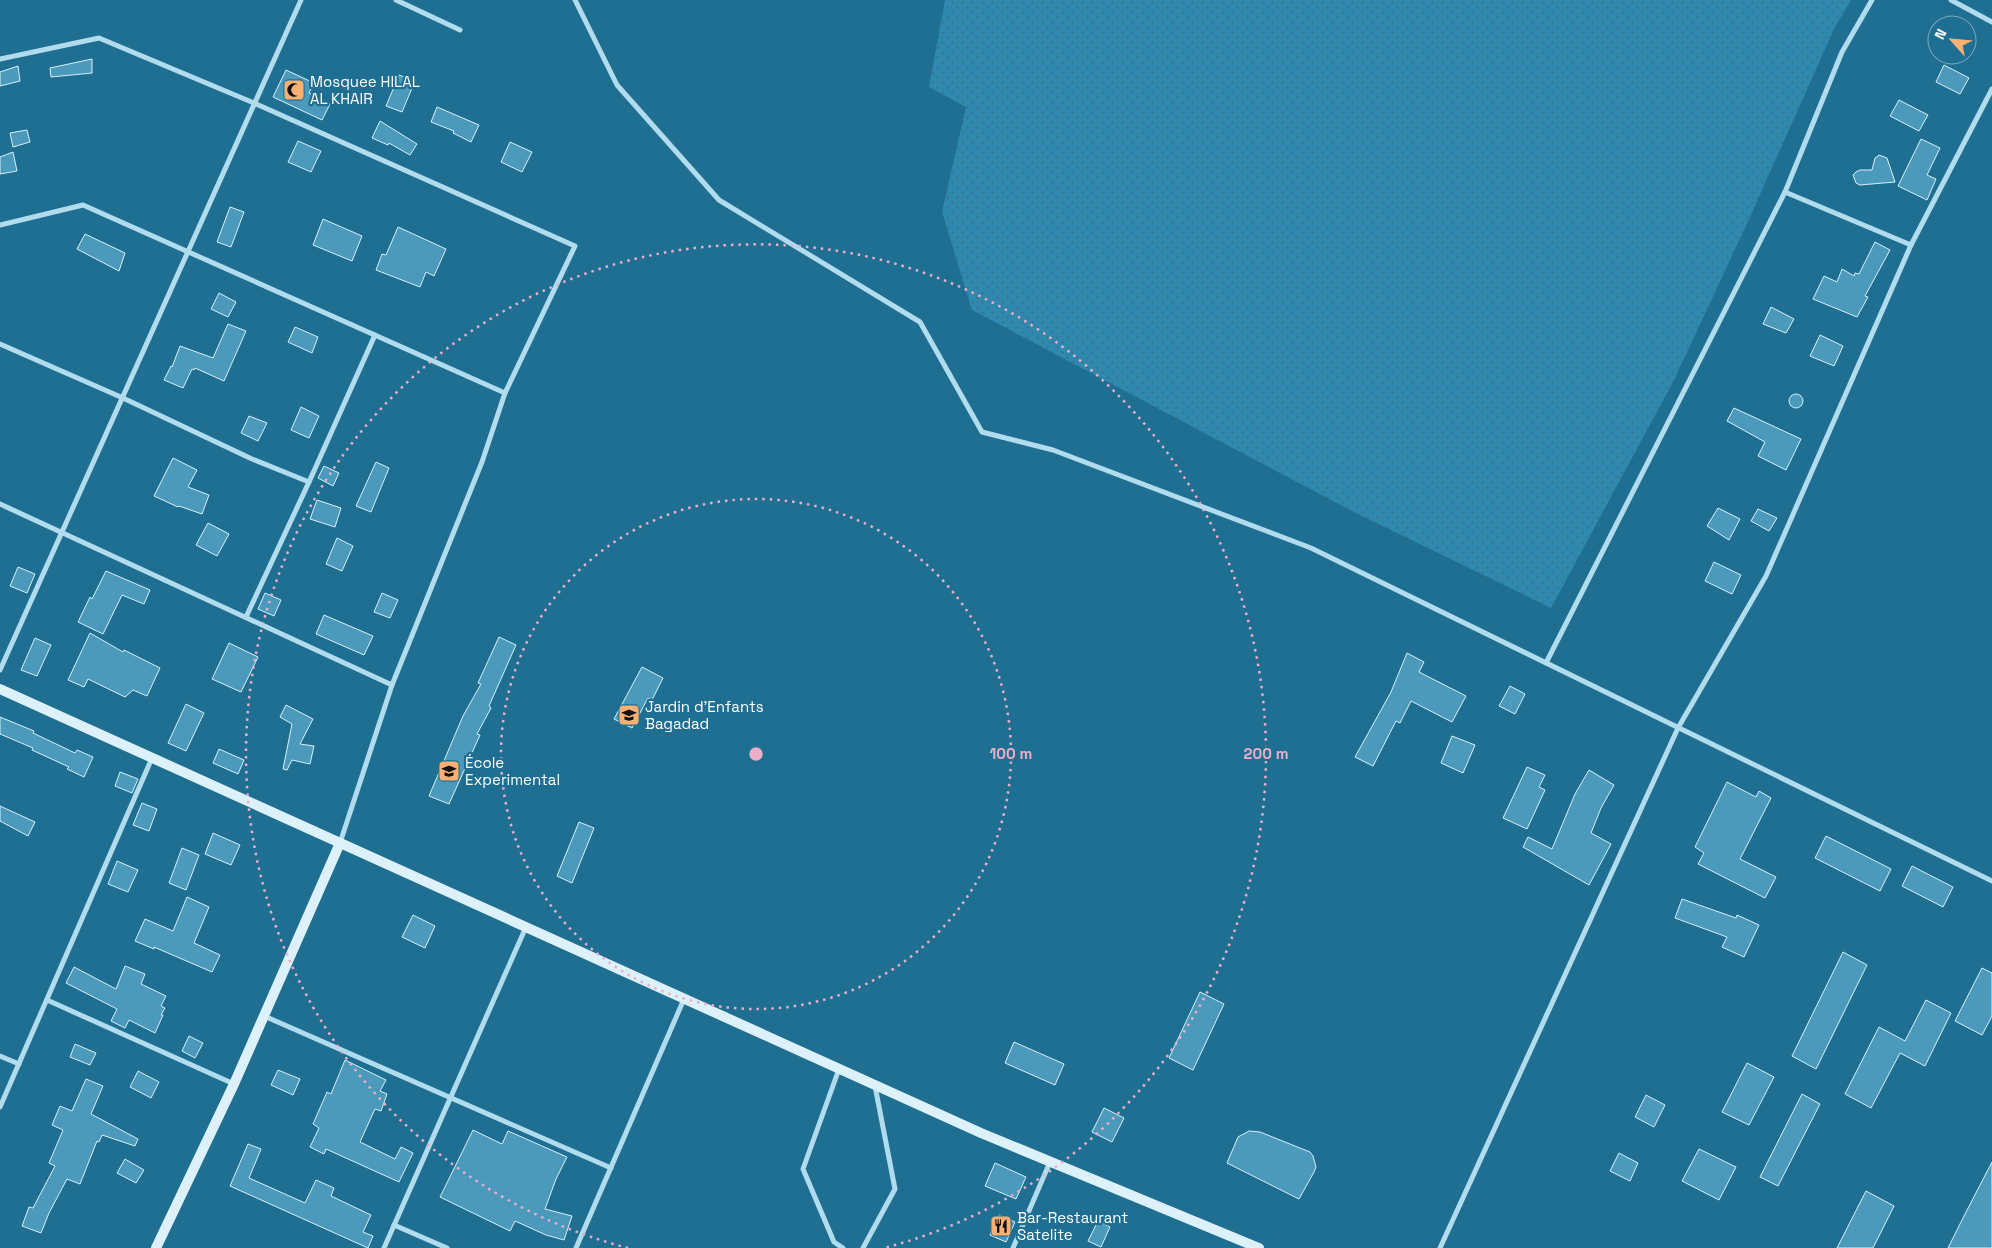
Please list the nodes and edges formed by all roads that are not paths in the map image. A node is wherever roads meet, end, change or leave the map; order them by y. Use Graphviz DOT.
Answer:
graph roads {
  1 [pos="301,0"];
  2 [pos="396,0"];
  3 [pos="575,0"];
  4 [pos="1872,0"];
  5 [pos="1951,0"];
  6 [pos="1992,22"];
  7 [pos="460,30"];
  8 [pos="0,59"];
  9 [pos="1992,89"];
  10 [pos="254,103"];
  11 [pos="1785,192"];
  12 [pos="0,225"];
  13 [pos="1911,245"];
  14 [pos="190,251"];
  15 [pos="375,335"];
  16 [pos="0,344"];
  17 [pos="505,393"];
  18 [pos="123,398"];
  19 [pos="309,482"];
  20 [pos="0,504"];
  21 [pos="62,532"];
  22 [pos="246,617"];
  23 [pos="1546,664"];
  24 [pos="0,670"];
  25 [pos="392,685"];
  26 [pos="0,689"];
  27 [pos="1678,728"];
  28 [pos="152,758"];
  29 [pos="340,843"];
  30 [pos="1992,881"];
  31 [pos="526,927"];
  32 [pos="684,998"];
  33 [pos="47,1000"];
  34 [pos="264,1016"];
  35 [pos="0,1056"];
  36 [pos="19,1064"];
  37 [pos="839,1068"];
  38 [pos="234,1084"];
  39 [pos="874,1084"];
  40 [pos="450,1098"];
  41 [pos="0,1107"];
  42 [pos="1050,1162"];
  43 [pos="611,1168"];
  44 [pos="394,1225"];
  45 [pos="156,1248"];
  46 [pos="384,1248"];
  47 [pos="447,1248"];
  48 [pos="576,1248"];
  49 [pos="843,1248"];
  50 [pos="863,1248"];
  51 [pos="1012,1248"];
  52 [pos="1259,1248"];
  53 [pos="1440,1248"];
  1 -- 10 [label="street"];
  2 -- 7 [label="street"];
  3 -- 23 [label="street"];
  4 -- 11 [label="street"];
  5 -- 6 [label="street"];
  8 -- 10 [label="street"];
  9 -- 13 [label="street"];
  10 -- 14 [label="street"];
  10 -- 17 [label="street"];
  11 -- 13 [label="street"];
  11 -- 23 [label="street"];
  12 -- 14 [label="street"];
  13 -- 27 [label="street"];
  14 -- 15 [label="street"];
  14 -- 18 [label="street"];
  15 -- 17 [label="street"];
  15 -- 19 [label="street"];
  16 -- 18 [label="street"];
  17 -- 25 [label="street"];
  18 -- 19 [label="street"];
  18 -- 21 [label="street"];
  19 -- 22 [label="street"];
  20 -- 21 [label="street"];
  21 -- 22 [label="street"];
  21 -- 24 [label="street"];
  22 -- 25 [label="street"];
  23 -- 27 [label="street"];
  25 -- 29 [label="street"];
  26 -- 28 [label="street"];
  27 -- 30 [label="street"];
  27 -- 53 [label="street"];
  28 -- 29 [label="street"];
  28 -- 33 [label="street"];
  29 -- 31 [label="street"];
  29 -- 34 [label="street"];
  31 -- 32 [label="street"];
  31 -- 40 [label="street"];
  32 -- 37 [label="street"];
  32 -- 43 [label="street"];
  33 -- 36 [label="street"];
  33 -- 38 [label="street"];
  34 -- 38 [label="street"];
  34 -- 40 [label="street"];
  35 -- 36 [label="street"];
  36 -- 41 [label="street"];
  37 -- 39 [label="street"];
  37 -- 49 [label="street"];
  38 -- 45 [label="street"];
  39 -- 42 [label="street"];
  39 -- 50 [label="street"];
  40 -- 43 [label="street"];
  40 -- 44 [label="street"];
  42 -- 51 [label="street"];
  42 -- 52 [label="street"];
  43 -- 48 [label="street"];
  44 -- 46 [label="street"];
  44 -- 47 [label="street"];
}
